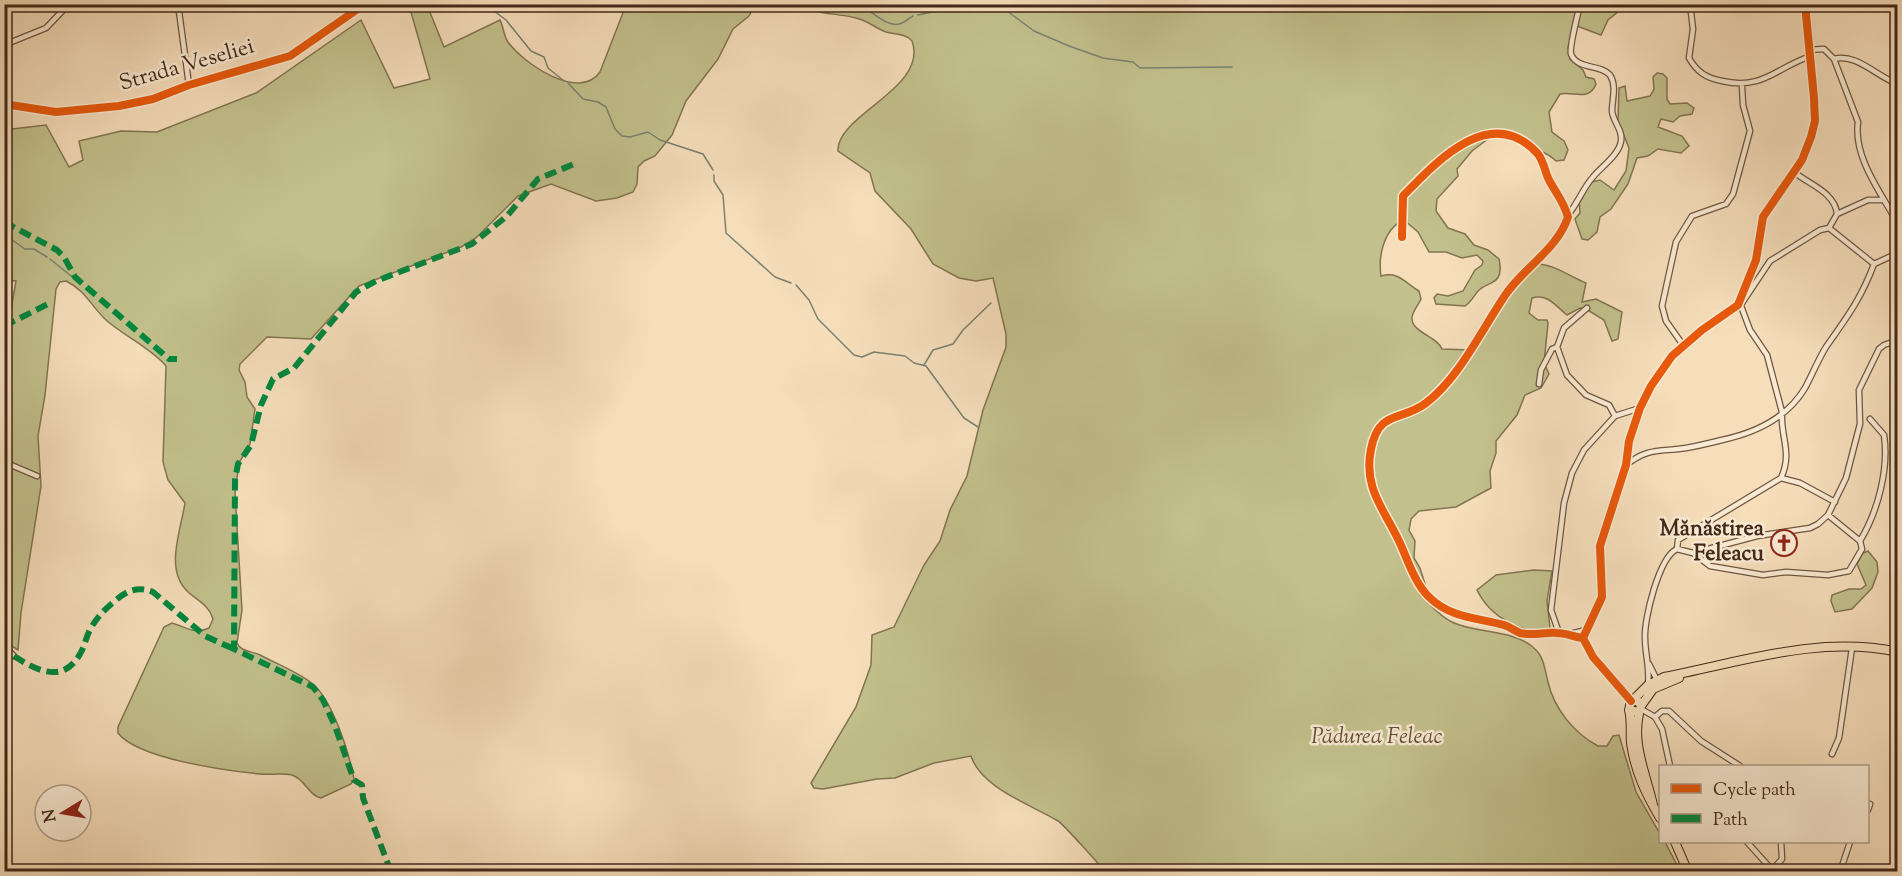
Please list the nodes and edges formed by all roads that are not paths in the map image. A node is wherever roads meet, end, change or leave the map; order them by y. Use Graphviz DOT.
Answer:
graph roads {
  1 [pos="69,4"];
  2 [pos="178,4"];
  3 [pos="365,4"];
  4 [pos="1580,4"];
  5 [pos="1690,4"];
  6 [pos="1805,4"];
  7 [pos="4,45"];
  8 [pos="1808,54"];
  9 [pos="1834,59"];
  10 [pos="1898,84"];
  11 [pos="189,85"];
  12 [pos="1742,86"];
  13 [pos="4,104"];
  14 [pos="1794,172"];
  15 [pos="1884,200"];
  16 [pos="1568,214"];
  17 [pos="1837,214"];
  18 [pos="1898,224"];
  19 [pos="1829,228"];
  20 [pos="1402,237"];
  21 [pos="1898,253"];
  22 [pos="1874,264"];
  23 [pos="1740,306"];
  24 [pos="1587,308"];
  25 [pos="1898,340"];
  26 [pos="1683,345"];
  27 [pos="1557,347"];
  28 [pos="1539,384"];
  29 [pos="1640,408"];
  30 [pos="1782,412"];
  31 [pos="1615,416"];
  32 [pos="1870,419"];
  33 [pos="4,462"];
  34 [pos="1626,465"];
  35 [pos="37,476"];
  36 [pos="1781,478"];
  37 [pos="1835,502"];
  38 [pos="1828,515"];
  39 [pos="1860,541"];
  40 [pos="1677,549"];
  41 [pos="1693,553"];
  42 [pos="1558,633"];
  43 [pos="1584,634"];
  44 [pos="4,646"];
  45 [pos="1852,648"];
  46 [pos="1898,654"];
  47 [pos="14,656"];
  48 [pos="1649,664"];
  49 [pos="1654,684"];
  50 [pos="1632,701"];
  51 [pos="1640,709"];
  52 [pos="1629,710"];
  53 [pos="1655,717"];
  54 [pos="1832,754"];
  55 [pos="1670,765"];
  56 [pos="1738,765"];
  57 [pos="1870,804"];
  58 [pos="1653,805"];
  59 [pos="1869,807"];
  60 [pos="1659,816"];
  61 [pos="1675,843"];
  62 [pos="1749,843"];
  63 [pos="1780,843"];
  64 [pos="1850,843"];
  65 [pos="1774,870"];
  66 [pos="1688,872"];
  67 [pos="1840,872"];
  1 -- 7 [label="street"];
  2 -- 11 [label="street"];
  3 -- 11 [label="street, Strada Veseliei"];
  4 -- 16 [label="street"];
  5 -- 12 [label="street"];
  6 -- 8 [label="street"];
  8 -- 9 [label="street"];
  8 -- 12 [label="street"];
  8 -- 14 [label="street"];
  9 -- 10 [label="street"];
  9 -- 15 [label="street"];
  11 -- 13 [label="street, Strada Veseliei"];
  12 -- 26 [label="street"];
  14 -- 17 [label="street"];
  14 -- 23 [label="street"];
  15 -- 17 [label="street"];
  15 -- 18 [label="street"];
  16 -- 20 [label="street"];
  16 -- 42 [label="street"];
  17 -- 19 [label="street"];
  19 -- 22 [label="street"];
  19 -- 23 [label="street"];
  21 -- 22 [label="street"];
  22 -- 30 [label="street"];
  23 -- 26 [label="street"];
  23 -- 30 [label="street"];
  24 -- 27 [label="street"];
  25 -- 37 [label="street"];
  26 -- 29 [label="street"];
  27 -- 28 [label="street"];
  27 -- 31 [label="street"];
  29 -- 31 [label="street"];
  29 -- 34 [label="street"];
  30 -- 34 [label="street"];
  30 -- 36 [label="street"];
  31 -- 42 [label="street"];
  32 -- 39 [label="street"];
  33 -- 35 [label="street"];
  34 -- 43 [label="street"];
  36 -- 37 [label="street"];
  36 -- 40 [label="street"];
  37 -- 38 [label="street"];
  38 -- 39 [label="street"];
  38 -- 41 [label="street"];
  39 -- 41 [label="street"];
  40 -- 41 [label="street"];
  40 -- 48 [label="street"];
  42 -- 43 [label="street"];
  43 -- 50 [label="street"];
  44 -- 47 [label="street"];
  45 -- 46 [label="main road"];
  45 -- 49 [label="main road"];
  45 -- 54 [label="street"];
  46 -- 49 [label="main road"];
  48 -- 49 [label="street"];
  48 -- 49 [label="street"];
  49 -- 50 [label="main road"];
  49 -- 51 [label="main road"];
  50 -- 51 [label="main road"];
  50 -- 52 [label="main road"];
  51 -- 52 [label="main road"];
  51 -- 53 [label="street"];
  51 -- 58 [label="main road"];
  52 -- 58 [label="main road"];
  53 -- 55 [label="street"];
  53 -- 56 [label="street"];
  57 -- 59 [label="street"];
  58 -- 60 [label="main road"];
  61 -- 66 [label="main road"];
  62 -- 65 [label="street"];
  63 -- 65 [label="street"];
  64 -- 67 [label="street"];
}
